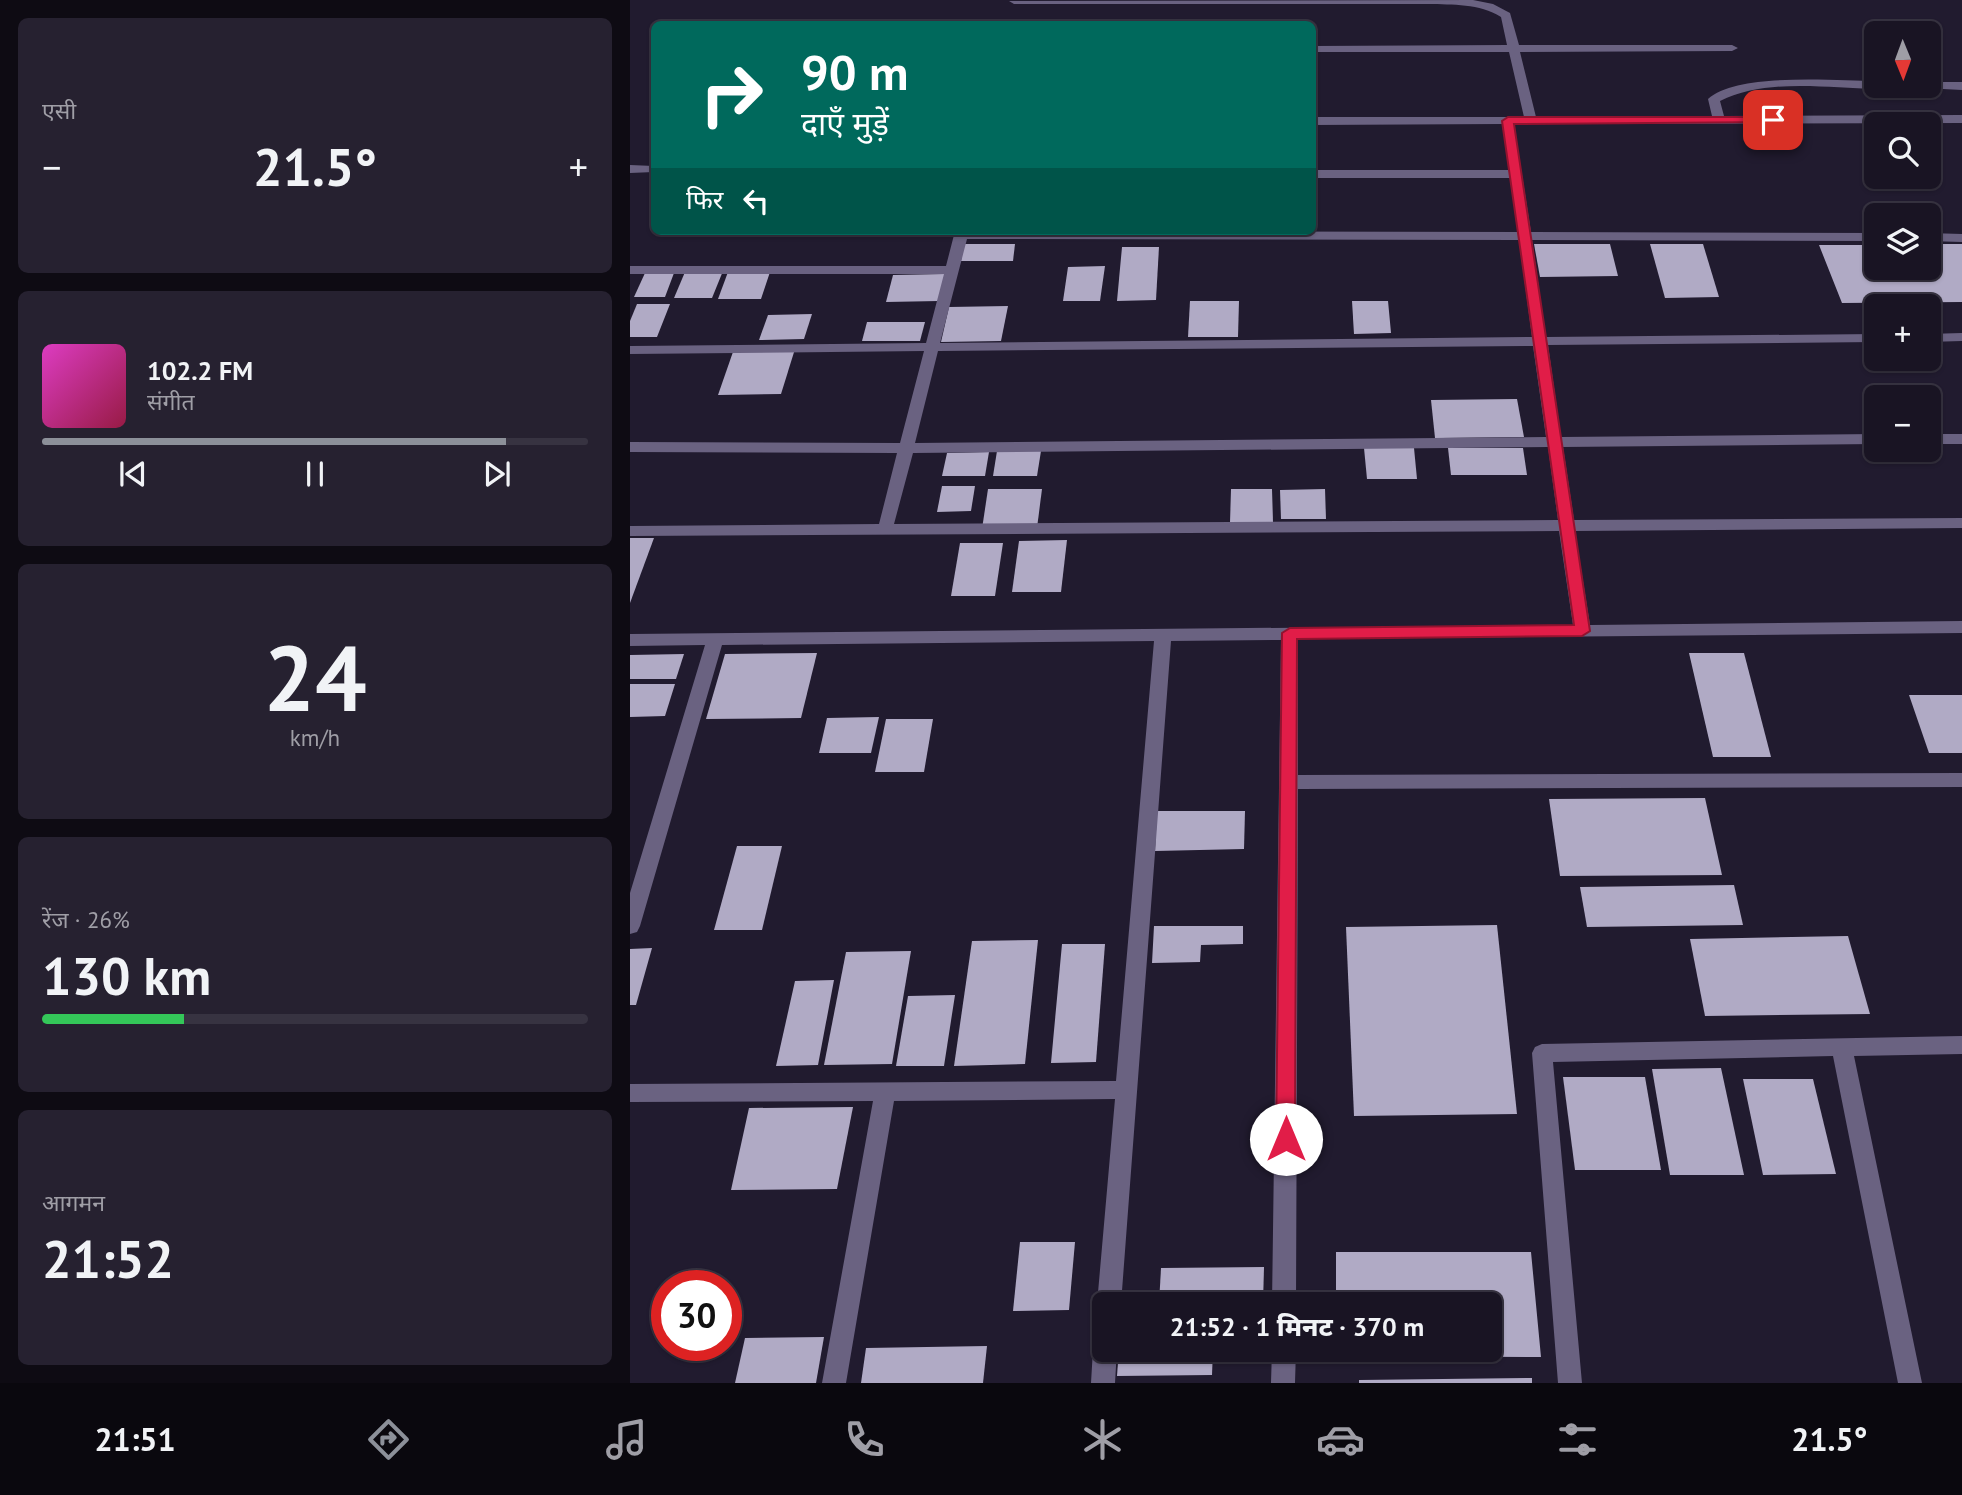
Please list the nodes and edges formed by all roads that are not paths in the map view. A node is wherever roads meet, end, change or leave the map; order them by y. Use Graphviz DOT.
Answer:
graph roads {
  1 [pos="1014,1"];
  2 [pos="1499,4"];
  3 [pos="1316,48"];
  4 [pos="1514,48"];
  5 [pos="1732,48"];
  6 [pos="1864,85"];
  7 [pos="1941,86"];
  8 [pos="1962,86"];
  9 [pos="1962,119"];
  10 [pos="1531,120"];
  11 [pos="1719,120"];
  12 [pos="1316,121"];
  13 [pos="1508,121"];
  14 [pos="630,169"];
  15 [pos="651,169"];
  16 [pos="1316,174"];
  17 [pos="1516,174"];
  18 [pos="1316,234"];
  19 [pos="962,235"];
  20 [pos="1524,235"];
  21 [pos="1864,237"];
  22 [pos="1941,237"];
  23 [pos="1962,237"];
  24 [pos="630,270"];
  25 [pos="953,270"];
  26 [pos="1962,337"];
  27 [pos="1864,338"];
  28 [pos="1941,338"];
  29 [pos="1540,344"];
  30 [pos="932,347"];
  31 [pos="630,350"];
  32 [pos="1864,439"];
  33 [pos="1941,439"];
  34 [pos="1962,439"];
  35 [pos="1555,440"];
  36 [pos="630,447"];
  37 [pos="906,448"];
  38 [pos="1962,523"];
  39 [pos="1567,527"];
  40 [pos="885,530"];
  41 [pos="630,531"];
  42 [pos="1962,627"];
  43 [pos="1582,631"];
  44 [pos="1290,633"];
  45 [pos="1163,635"];
  46 [pos="716,639"];
  47 [pos="630,640"];
  48 [pos="1962,780"];
  49 [pos="1289,782"];
  50 [pos="630,926"];
  51 [pos="1962,1045"];
  52 [pos="1842,1047"];
  53 [pos="1126,1090"];
  54 [pos="885,1091"];
  55 [pos="630,1093"];
  56 [pos="1110,1292"];
  57 [pos="1284,1292"];
  58 [pos="1104,1362"];
  59 [pos="1284,1362"];
  60 [pos="834,1383"];
  61 [pos="1102,1383"];
  62 [pos="1283,1383"];
  63 [pos="1570,1383"];
  64 [pos="1910,1383"];
  1 -- 2 [label="street"];
  2 -- 4 [label="street"];
  3 -- 4 [label="street"];
  4 -- 5 [label="street"];
  4 -- 10 [label="street"];
  6 -- 11 [label="street"];
  7 -- 8 [label="street"];
  9 -- 11 [label="street"];
  10 -- 11 [label="street"];
  10 -- 13 [label="street"];
  12 -- 13 [label="street"];
  13 -- 17 [label="street"];
  14 -- 15 [label="street"];
  16 -- 17 [label="street"];
  17 -- 20 [label="street"];
  18 -- 20 [label="street"];
  19 -- 25 [label="street"];
  20 -- 21 [label="street"];
  20 -- 29 [label="street"];
  22 -- 23 [label="street"];
  24 -- 25 [label="street"];
  25 -- 30 [label="street"];
  26 -- 28 [label="street"];
  27 -- 29 [label="street"];
  29 -- 30 [label="street"];
  29 -- 35 [label="street"];
  30 -- 31 [label="street"];
  30 -- 37 [label="street"];
  32 -- 35 [label="street"];
  33 -- 34 [label="street"];
  35 -- 37 [label="street"];
  35 -- 39 [label="street"];
  36 -- 37 [label="street"];
  37 -- 40 [label="street"];
  38 -- 39 [label="street"];
  39 -- 40 [label="street"];
  39 -- 43 [label="street"];
  40 -- 41 [label="street"];
  42 -- 43 [label="street"];
  43 -- 44 [label="street"];
  44 -- 45 [label="street"];
  44 -- 49 [label="street"];
  45 -- 46 [label="street"];
  45 -- 53 [label="street"];
  46 -- 47 [label="street"];
  46 -- 50 [label="street"];
  48 -- 49 [label="street"];
  49 -- 57 [label="street"];
  51 -- 52 [label="street"];
  52 -- 63 [label="street"];
  52 -- 64 [label="street"];
  53 -- 54 [label="street"];
  53 -- 56 [label="street"];
  54 -- 55 [label="street"];
  54 -- 60 [label="street"];
  58 -- 61 [label="street"];
  59 -- 62 [label="street"];
}
